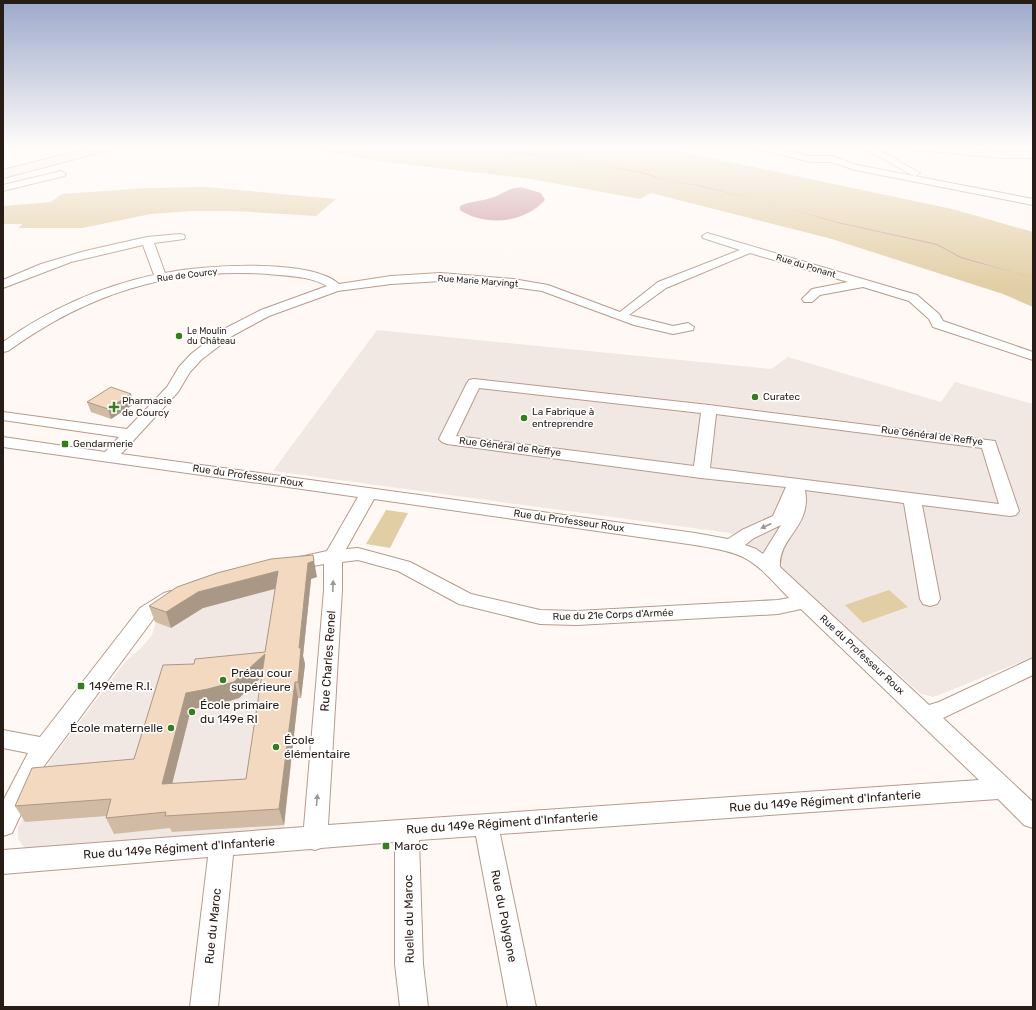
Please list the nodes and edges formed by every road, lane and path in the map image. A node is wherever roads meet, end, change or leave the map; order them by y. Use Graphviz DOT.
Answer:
graph roads {
  1 [pos="992,194"];
  2 [pos="1033,202"];
  3 [pos="707,236"];
  4 [pos="180,237"];
  5 [pos="147,240"];
  6 [pos="749,249"];
  7 [pos="161,277"];
  8 [pos="863,283"];
  9 [pos="3,284"];
  10 [pos="336,288"];
  11 [pos="808,299"];
  12 [pos="626,312"];
  13 [pos="934,317"];
  14 [pos="688,327"];
  15 [pos="3,330"];
  16 [pos="22,333"];
  17 [pos="1033,345"];
  18 [pos="3,348"];
  19 [pos="1033,356"];
  20 [pos="709,409"];
  21 [pos="3,416"];
  22 [pos="130,434"];
  23 [pos="3,442"];
  24 [pos="109,457"];
  25 [pos="701,473"];
  26 [pos="795,485"];
  27 [pos="369,493"];
  28 [pos="912,498"];
  29 [pos="731,546"];
  30 [pos="333,556"];
  31 [pos="272,568"];
  32 [pos="771,569"];
  33 [pos="189,592"];
  34 [pos="930,599"];
  35 [pos="805,601"];
  36 [pos="1033,666"];
  37 [pos="925,715"];
  38 [pos="3,739"];
  39 [pos="45,747"];
  40 [pos="1002,788"];
  41 [pos="1033,817"];
  42 [pos="486,824"];
  43 [pos="3,825"];
  44 [pos="407,830"];
  45 [pos="315,839"];
  46 [pos="222,846"];
  47 [pos="3,862"];
  48 [pos="204,1007"];
  49 [pos="414,1007"];
  50 [pos="522,1007"];
  1 -- 2 [label="street"];
  3 -- 6 [label="street, Rue du Ponant"];
  4 -- 5 [label="street"];
  5 -- 7 [label="street"];
  5 -- 9 [label="street"];
  6 -- 8 [label="street, Rue du Ponant"];
  6 -- 12 [label="street"];
  7 -- 10 [label="street, Rue de Courcy"];
  7 -- 16 [label="street, Rue de Courcy"];
  8 -- 11 [label="street, Rue du Ponant"];
  8 -- 13 [label="street, Rue du Ponant"];
  10 -- 14 [label="street, Rue Marie Marvingt"];
  10 -- 22 [label="street, Rue Marie Marvingt"];
  13 -- 17 [label="street"];
  13 -- 19 [label="street, Rue du Ponant"];
  15 -- 16 [label="street"];
  16 -- 18 [label="street, Rue de Courcy"];
  20 -- 25 [label="street"];
  20 -- 25 [label="street, Rue Général de Reffye"];
  20 -- 28 [label="street, Rue Général de Reffye"];
  21 -- 22 [label="street"];
  22 -- 24 [label="street, Rue Marie Marvingt"];
  23 -- 24 [label="street, Rue du Professeur Roux"];
  24 -- 27 [label="street, Rue du Professeur Roux"];
  25 -- 26 [label="street, Rue Général de Reffye"];
  26 -- 28 [label="street, Rue Général de Reffye"];
  26 -- 29 [label="street, one-way"];
  26 -- 32 [label="street"];
  27 -- 29 [label="street, Rue du Professeur Roux"];
  27 -- 30 [label="street, Rue Charles Renel"];
  28 -- 34 [label="street"];
  29 -- 32 [label="street, Rue du Professeur Roux"];
  30 -- 31 [label="street, Rue du 21e Corps d'Armée"];
  30 -- 35 [label="street, Rue du 21e Corps d'Armée"];
  45 -- 30 [label="street, Rue Charles Renel, one-way"];
  32 -- 35 [label="street, Rue du Professeur Roux"];
  33 -- 39 [label="street"];
  35 -- 37 [label="street, Rue du Professeur Roux"];
  36 -- 37 [label="street"];
  37 -- 40 [label="street, Rue du Professeur Roux"];
  38 -- 39 [label="street"];
  39 -- 43 [label="street"];
  40 -- 41 [label="street, Rue du Professeur Roux"];
  40 -- 42 [label="street, Rue du 149e Régiment d'Infanterie"];
  42 -- 44 [label="street, Rue du 149e Régiment d'Infanterie"];
  42 -- 50 [label="street, Rue du Polygone"];
  44 -- 45 [label="street, Rue du 149e Régiment d'Infanterie"];
  44 -- 49 [label="street, Ruelle du Maroc"];
  45 -- 46 [label="street, Rue du 149e Régiment d'Infanterie"];
  46 -- 47 [label="street, Rue du 149e Régiment d'Infanterie"];
  46 -- 48 [label="street, Rue du Maroc"];
}
